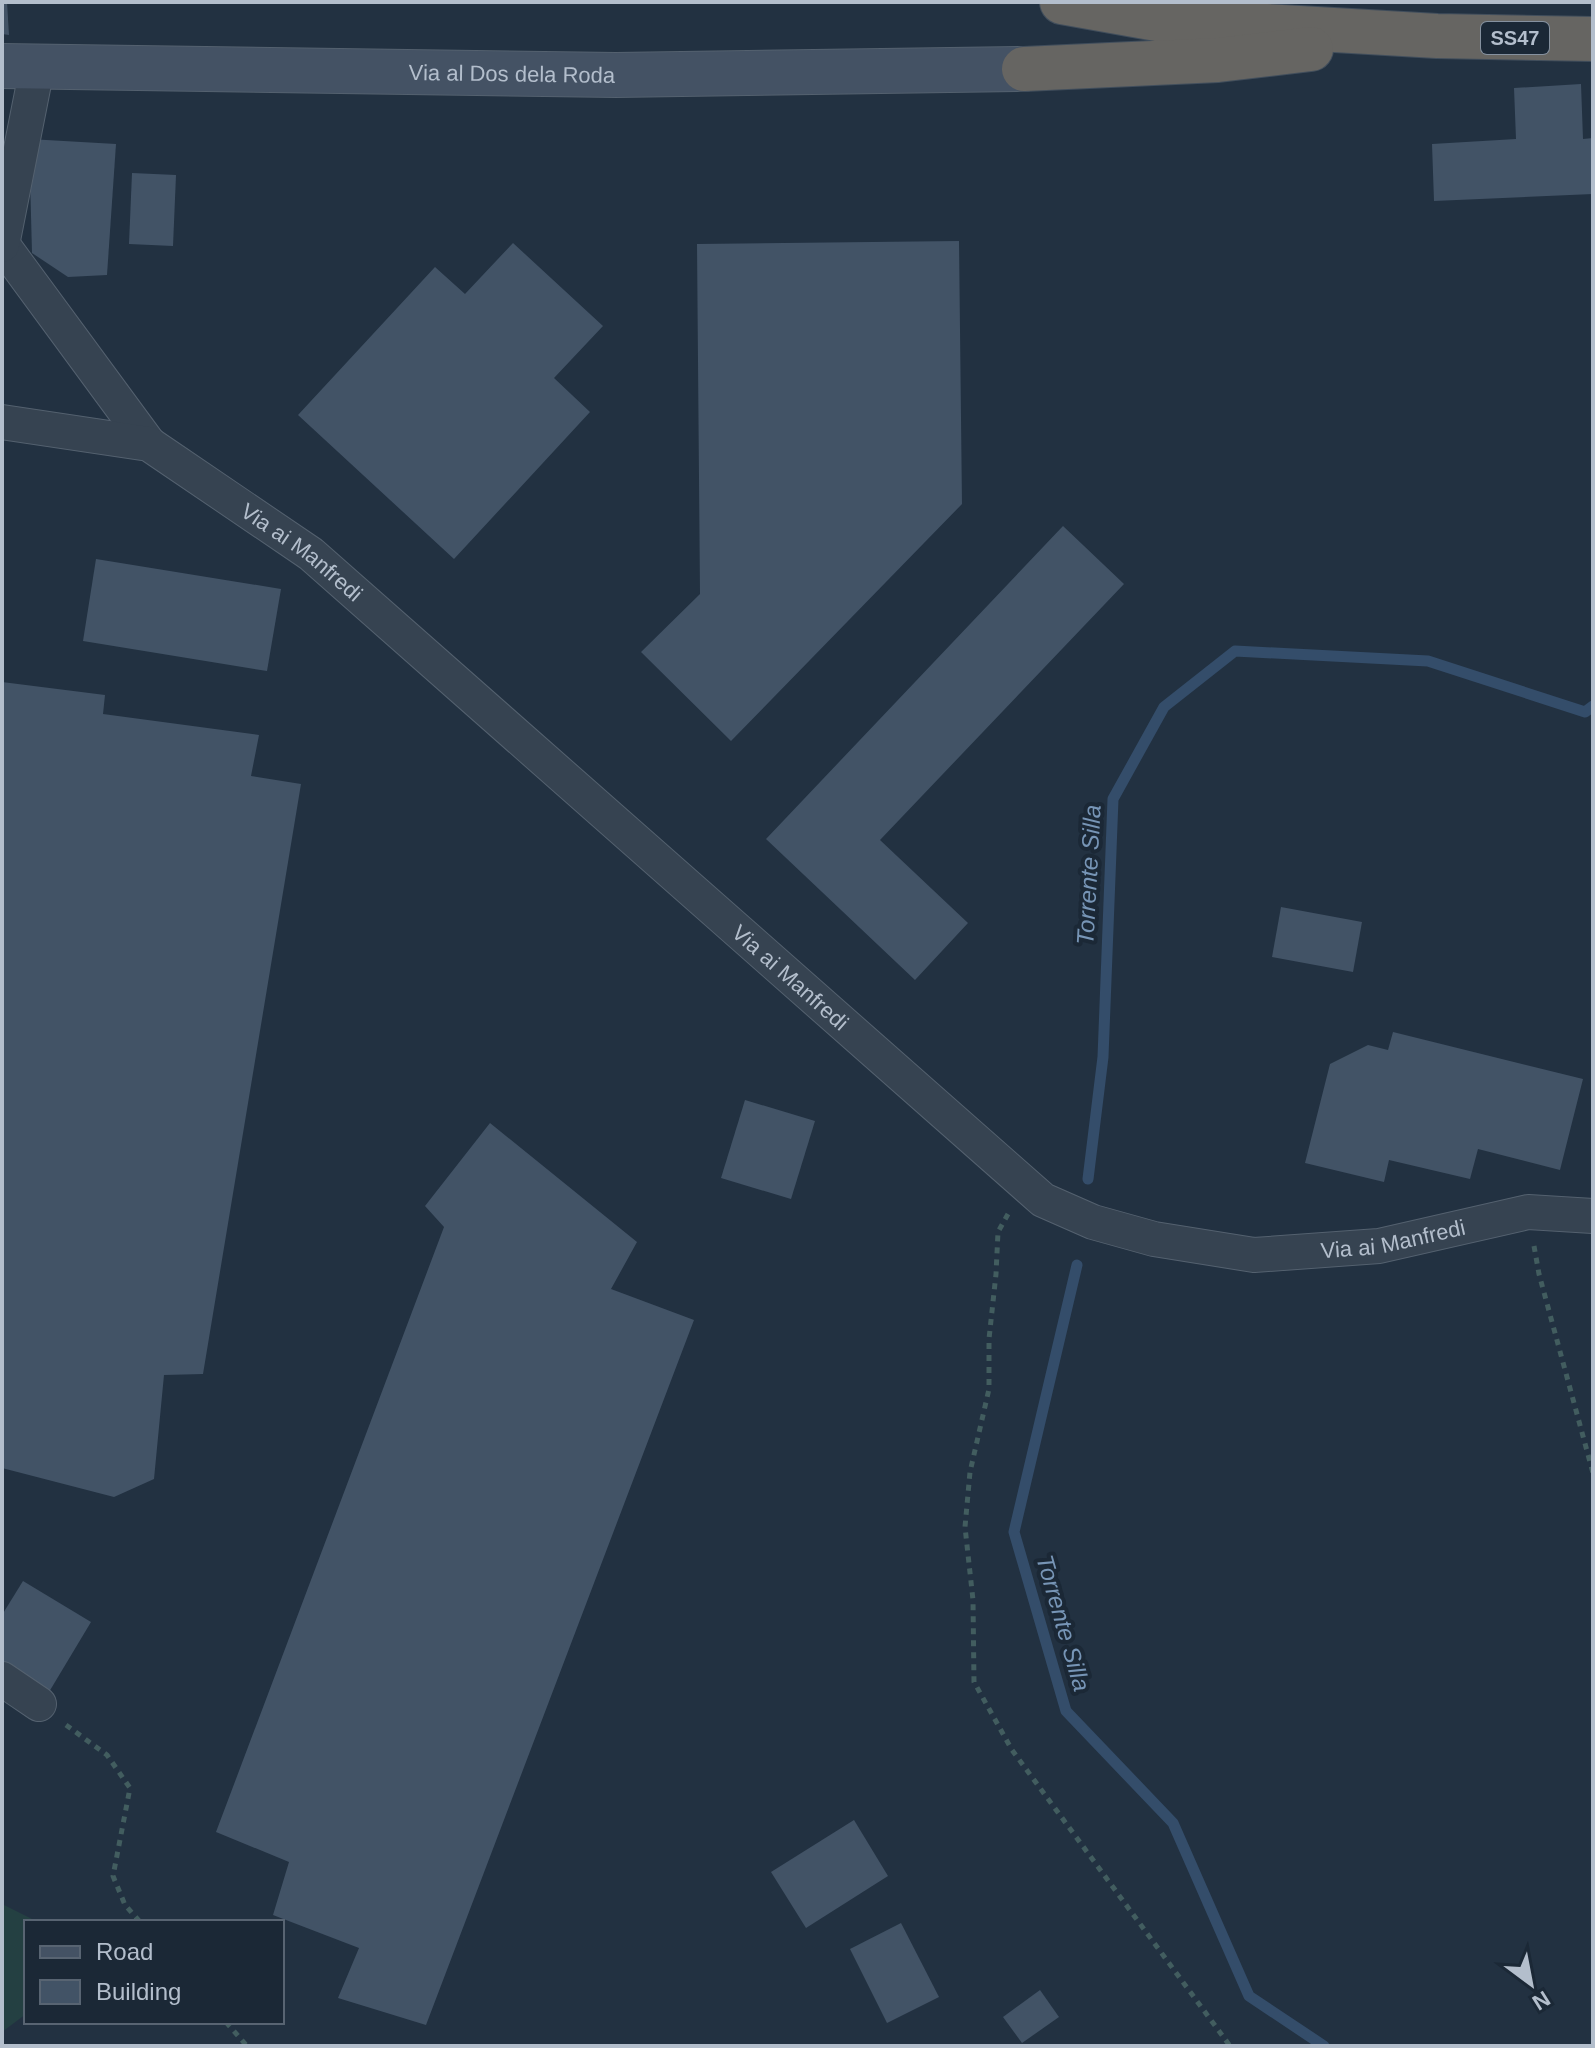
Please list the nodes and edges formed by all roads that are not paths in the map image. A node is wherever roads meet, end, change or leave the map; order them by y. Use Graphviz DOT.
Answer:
graph roads {
  1 [pos="1062,2"];
  2 [pos="1437,36"];
  3 [pos="1593,39"];
  4 [pos="20,67"];
  5 [pos="1024,69"];
  6 [pos="2,244"];
  7 [pos="2,422"];
  8 [pos="149,444"];
  9 [pos="1593,1216"];
  10 [pos="2,1679"];
  11 [pos="39,1704"];
  1 -- 2 [label="highway, SS47"];
  2 -- 3 [label="highway, SS47"];
  2 -- 5 [label="highway"];
  4 -- 5 [label="main road, Via al Dos dela Roda"];
  4 -- 6 [label="street, Via ai Manfredi"];
  6 -- 8 [label="street, Via ai Manfredi"];
  7 -- 8 [label="street, Via ai Manfredi"];
  8 -- 9 [label="street, Via ai Manfredi"];
  10 -- 11 [label="street"];
}
